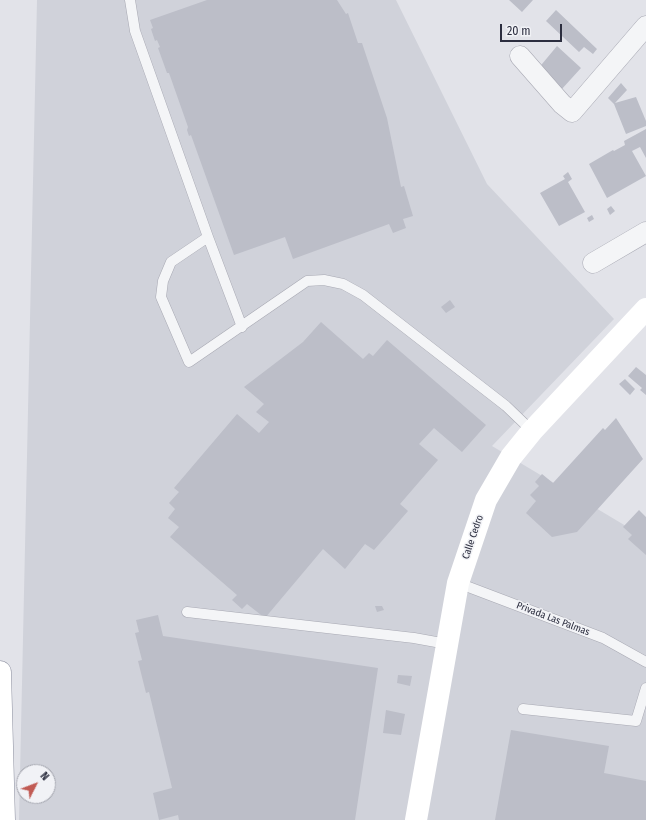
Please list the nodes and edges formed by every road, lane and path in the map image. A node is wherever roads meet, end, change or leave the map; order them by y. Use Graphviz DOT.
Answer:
graph roads {
  1 [pos="130,0"];
  2 [pos="646,26"];
  3 [pos="520,56"];
  4 [pos="646,232"];
  5 [pos="208,237"];
  6 [pos="593,263"];
  7 [pos="646,308"];
  8 [pos="242,327"];
  9 [pos="532,431"];
  10 [pos="458,583"];
  11 [pos="187,612"];
  12 [pos="447,644"];
  13 [pos="646,662"];
  14 [pos="0,672"];
  15 [pos="646,688"];
  16 [pos="523,709"];
  17 [pos="4,820"];
  18 [pos="416,820"];
  1 -- 5 [label="lane"];
  2 -- 3 [label="street"];
  4 -- 6 [label="street"];
  5 -- 8 [label="lane"];
  5 -- 8 [label="lane"];
  7 -- 9 [label="main road, Calle Cedro"];
  8 -- 9 [label="lane"];
  9 -- 10 [label="main road, Calle Cedro"];
  10 -- 12 [label="main road, Calle Cedro"];
  10 -- 13 [label="lane, Privada Las Palmas"];
  11 -- 12 [label="lane"];
  12 -- 18 [label="main road, Calle Cedro"];
  14 -- 17 [label="main road"];
  15 -- 16 [label="lane"];
}
